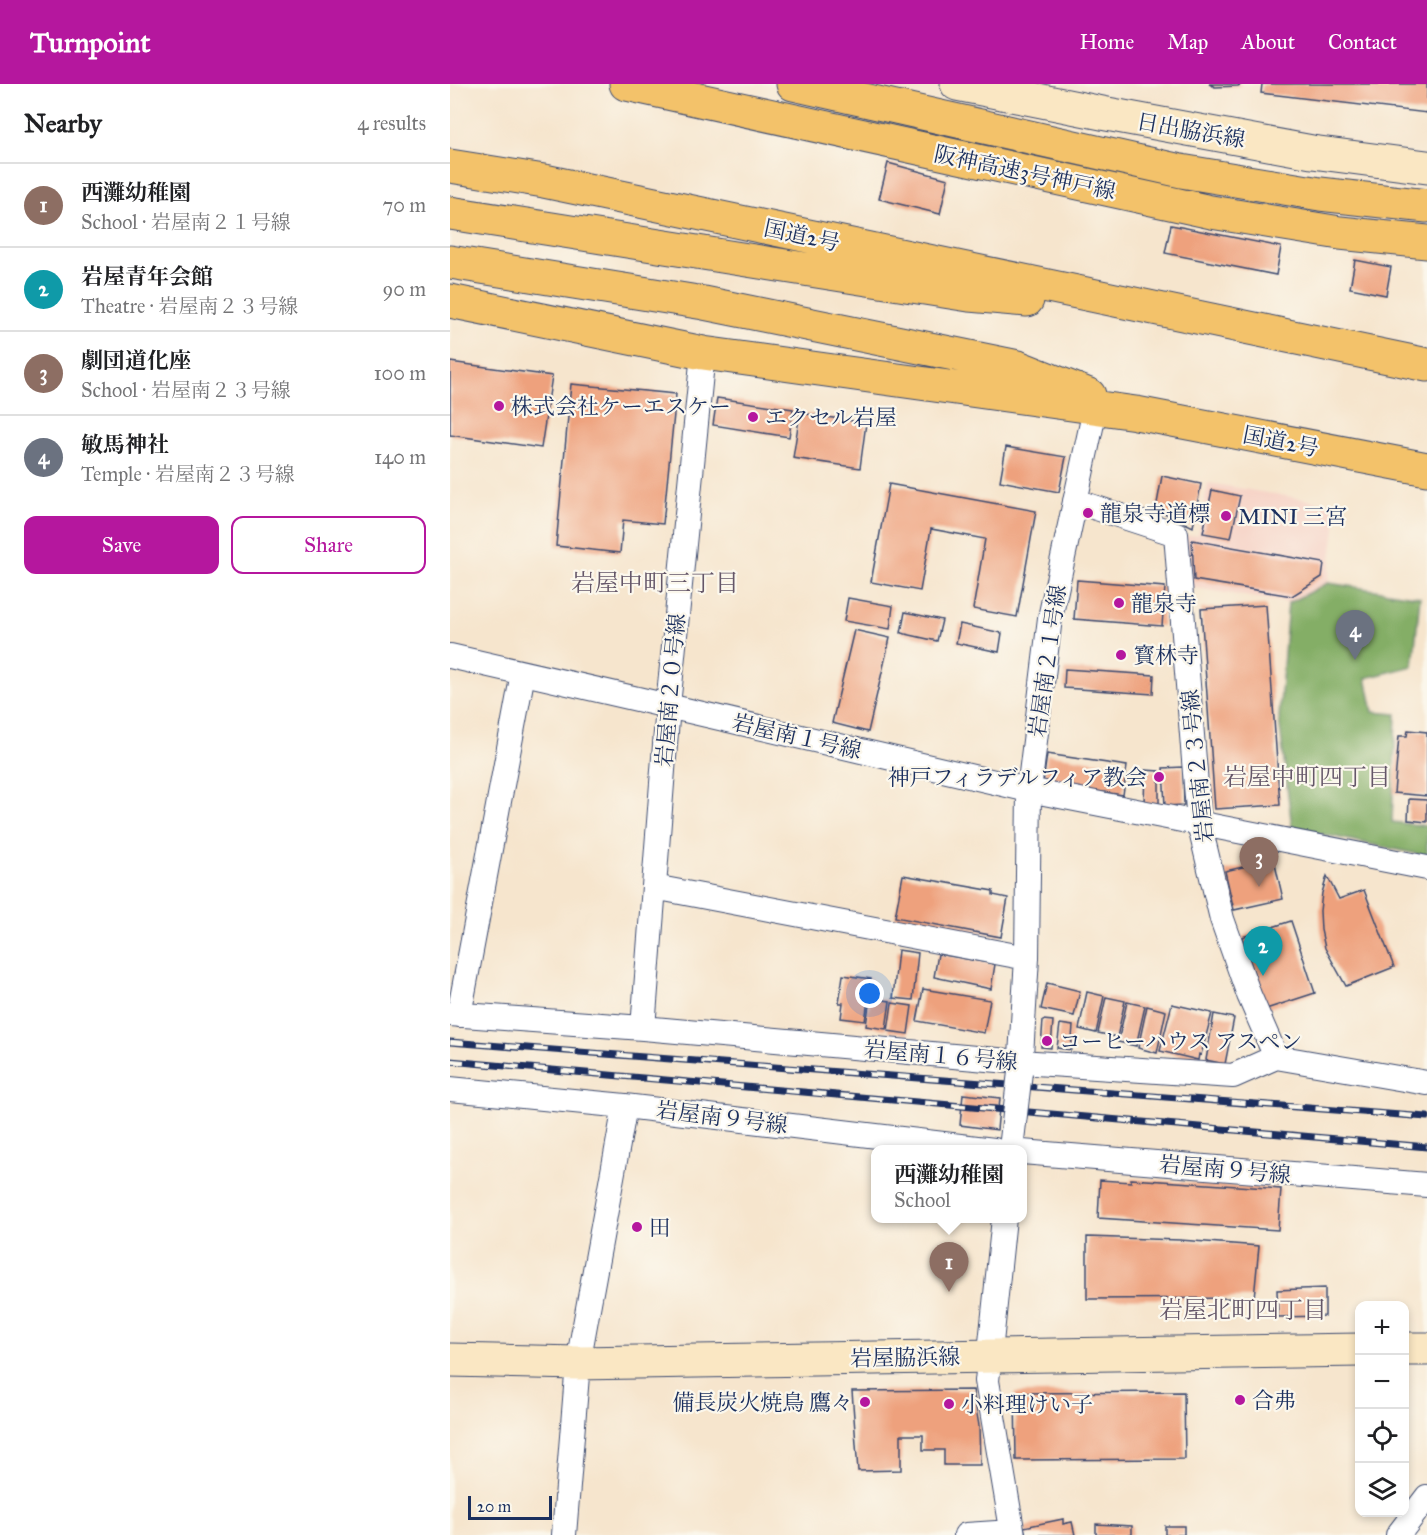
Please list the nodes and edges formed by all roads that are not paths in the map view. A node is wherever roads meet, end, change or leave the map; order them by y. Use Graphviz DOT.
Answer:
graph roads {
  1 [pos="626,84"];
  2 [pos="793,84"];
  3 [pos="957,84"];
  4 [pos="450,166"];
  5 [pos="1427,167"];
  6 [pos="1427,206"];
  7 [pos="450,213"];
  8 [pos="1427,242"];
  9 [pos="450,262"];
  10 [pos="450,301"];
  11 [pos="1153,308"];
  12 [pos="703,353"];
  13 [pos="1427,365"];
  14 [pos="1095,409"];
  15 [pos="1136,413"];
  16 [pos="1427,469"];
  17 [pos="1075,501"];
  18 [pos="450,656"];
  19 [pos="523,673"];
  20 [pos="668,706"];
  21 [pos="1029,790"];
  22 [pos="1199,823"];
  23 [pos="1427,868"];
  24 [pos="654,887"];
  25 [pos="1027,958"];
  26 [pos="454,1015"];
  27 [pos="643,1028"];
  28 [pos="1276,1057"];
  29 [pos="1020,1067"];
  30 [pos="1427,1083"];
  31 [pos="450,1089"];
  32 [pos="625,1106"];
  33 [pos="982,1145"];
  34 [pos="1010,1145"];
  35 [pos="1027,1150"];
  36 [pos="1427,1185"];
  37 [pos="1003,1223"];
  38 [pos="1427,1348"];
  39 [pos="1409,1349"];
  40 [pos="1355,1350"];
  41 [pos="990,1355"];
  42 [pos="450,1360"];
  43 [pos="578,1363"];
  44 [pos="1427,1497"];
  45 [pos="1012,1533"];
  46 [pos="564,1535"];
  47 [pos="966,1535"];
  48 [pos="1398,1535"];
  1 -- 8 [label="highway, 阪神高速3号神戸線"];
  2 -- 6 [label="highway, 阪神高速3号神戸線"];
  3 -- 5 [label="street, 日出脇浜線"];
  4 -- 11 [label="highway, 国道2号"];
  7 -- 11 [label="highway, 国道2号"];
  9 -- 15 [label="highway, 国道2号"];
  10 -- 12 [label="highway, 国道2号"];
  11 -- 13 [label="highway, 国道2号"];
  12 -- 14 [label="highway, 国道2号"];
  12 -- 20 [label="street, 岩屋南２０号線"];
  14 -- 15 [label="highway, 国道2号"];
  14 -- 17 [label="street, 岩屋南２１号線"];
  15 -- 16 [label="highway, 国道2号"];
  17 -- 21 [label="street, 岩屋南２１号線"];
  17 -- 22 [label="street, 岩屋南２３号線"];
  18 -- 19 [label="street, 岩屋南１号線"];
  19 -- 20 [label="street, 岩屋南１号線"];
  19 -- 26 [label="street"];
  20 -- 21 [label="street, 岩屋南１号線"];
  20 -- 24 [label="street, 岩屋南２０号線"];
  21 -- 22 [label="street, 岩屋南１号線"];
  21 -- 25 [label="street, 岩屋南２１号線"];
  22 -- 23 [label="street, 岩屋南１号線"];
  22 -- 28 [label="street, 岩屋南２３号線"];
  24 -- 25 [label="street"];
  24 -- 27 [label="street, 岩屋南２０号線"];
  25 -- 29 [label="street, 岩屋南２１号線"];
  26 -- 27 [label="street, 岩屋南１６号線"];
  27 -- 29 [label="street, 岩屋南１６号線"];
  28 -- 29 [label="street, 岩屋南１６号線"];
  28 -- 30 [label="street"];
  29 -- 34 [label="street, 岩屋南２１号線, bridge"];
  31 -- 32 [label="street, 岩屋南９号線"];
  32 -- 33 [label="street, 岩屋南９号線"];
  32 -- 43 [label="street"];
  35 -- 36 [label="street, 岩屋南９号線"];
  37 -- 41 [label="street"];
  38 -- 39 [label="street"];
  40 -- 41 [label="street, 岩屋脇浜線"];
  41 -- 43 [label="street, 岩屋脇浜線"];
  41 -- 45 [label="street"];
  42 -- 43 [label="street, 岩屋脇浜線"];
  43 -- 46 [label="street"];
  44 -- 48 [label="street"];
  45 -- 47 [label="street"];
}
